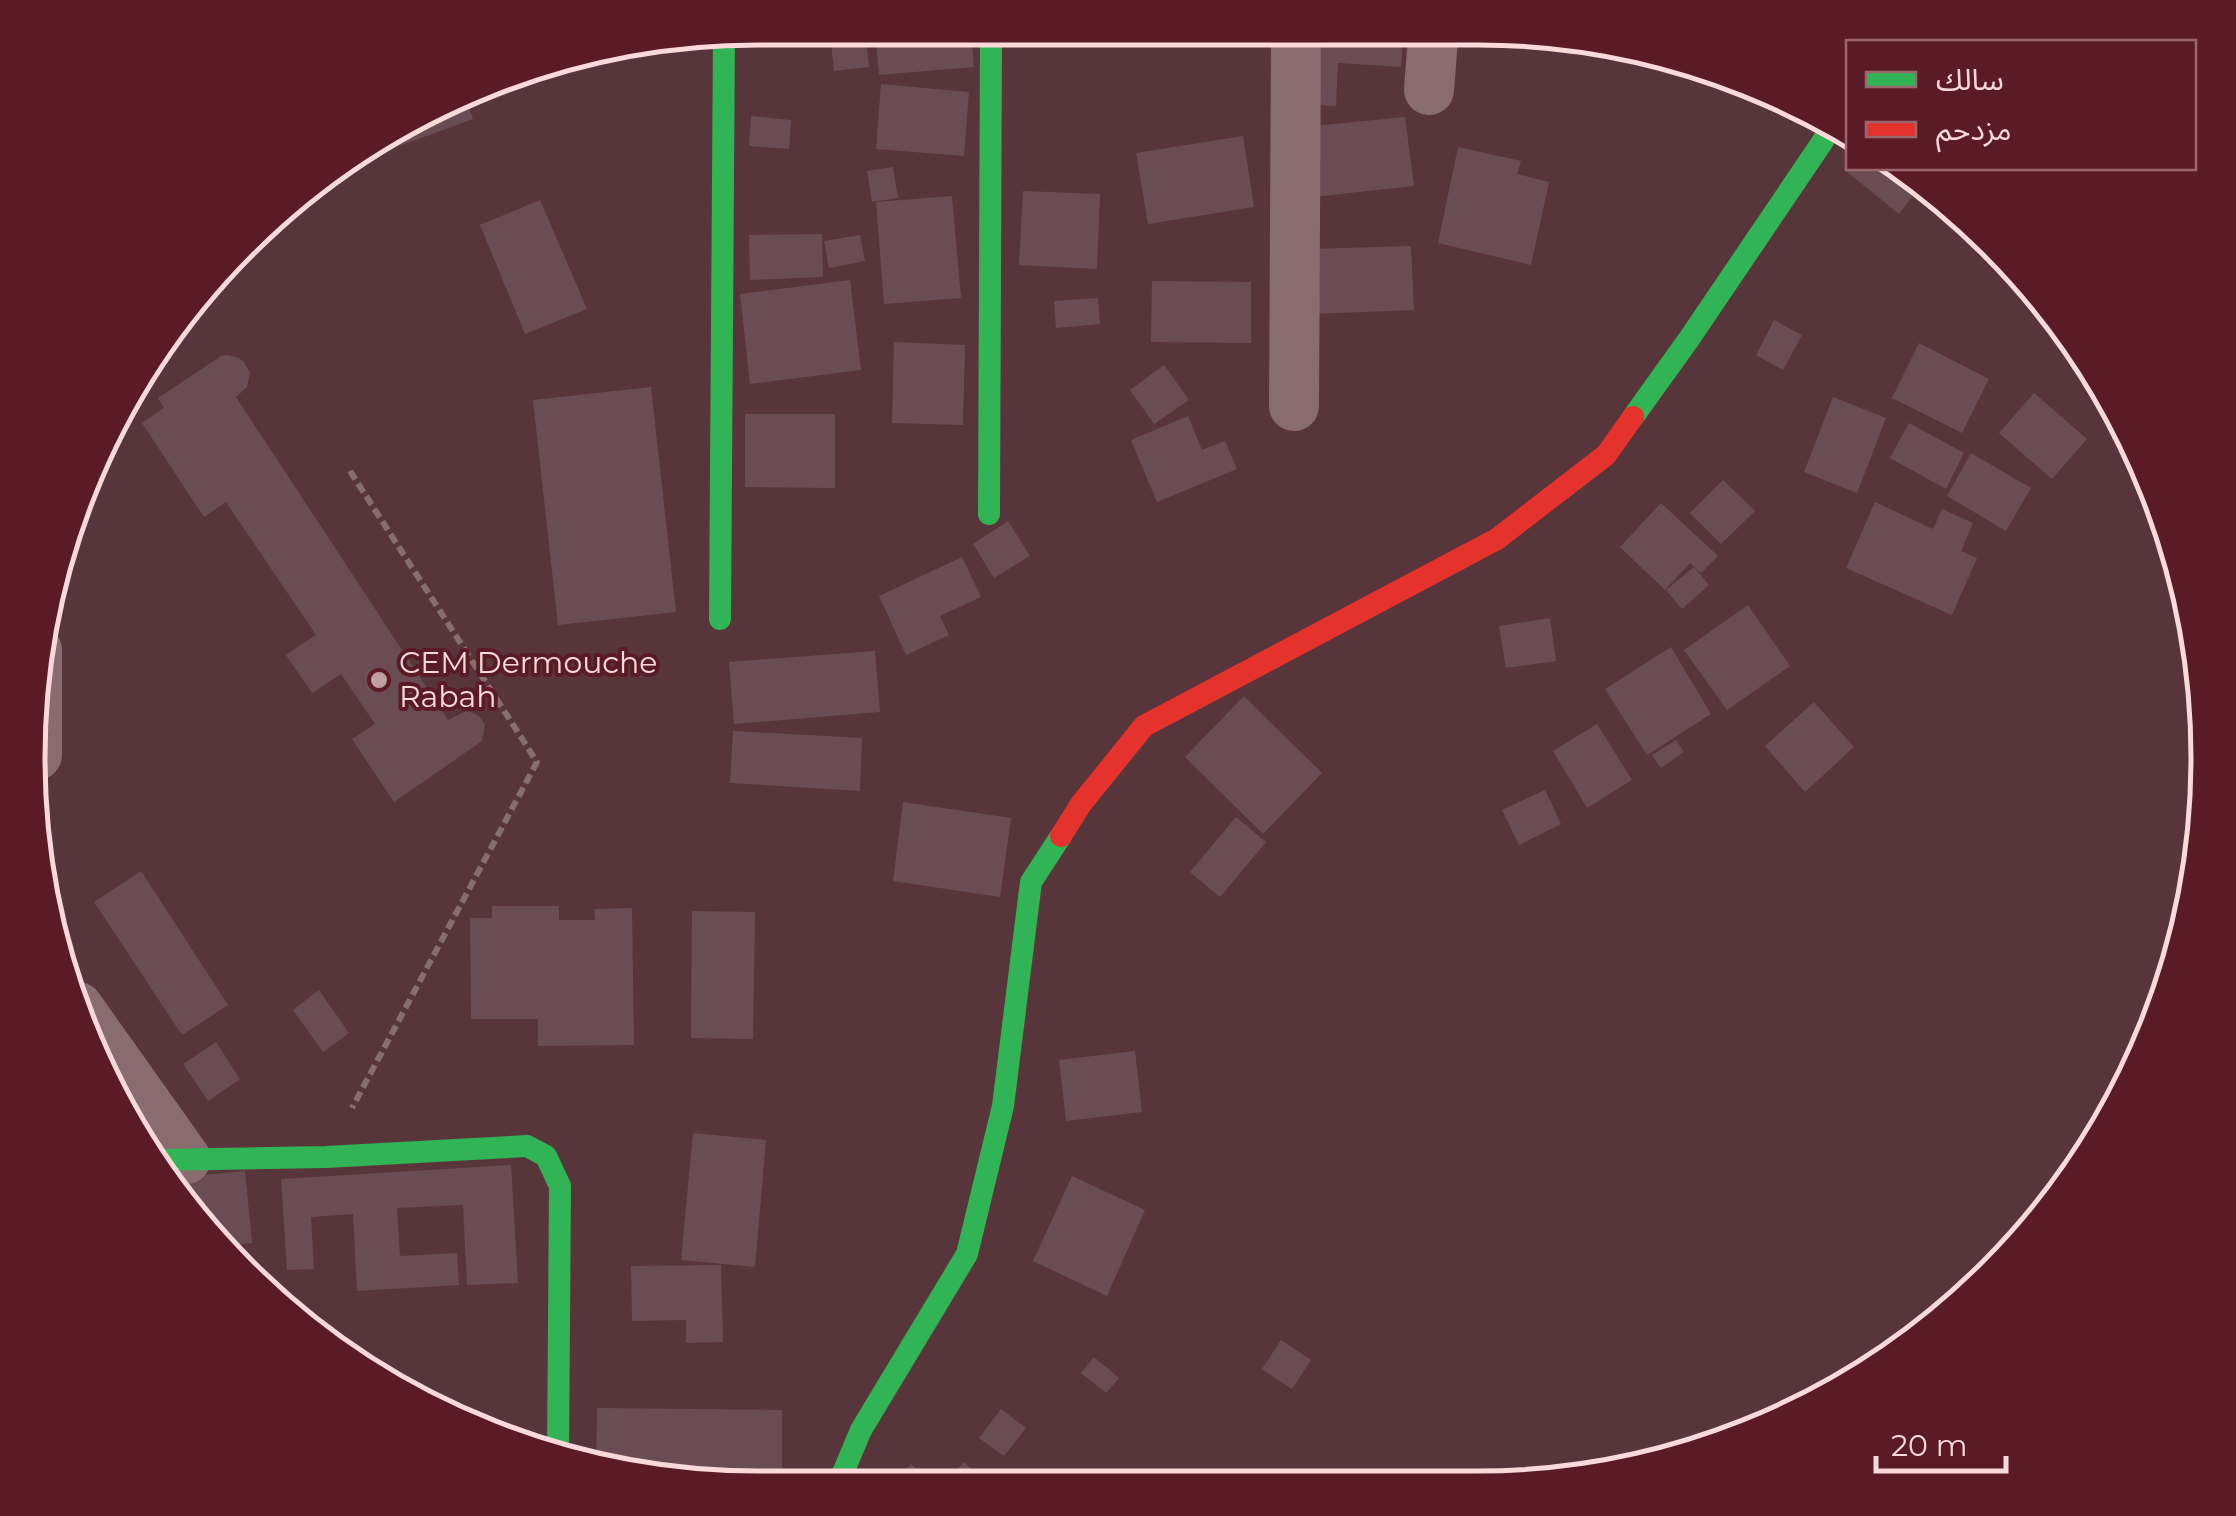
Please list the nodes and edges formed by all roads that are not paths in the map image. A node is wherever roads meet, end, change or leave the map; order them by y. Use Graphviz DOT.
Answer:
graph roads {
  1 [pos="990,45"];
  2 [pos="1296,45"];
  3 [pos="1432,45"];
  4 [pos="724,46"];
  5 [pos="1429,90"];
  6 [pos="1826,136"];
  7 [pos="1294,406"];
  8 [pos="989,514"];
  9 [pos="720,619"];
  10 [pos="124,1083"];
  11 [pos="172,1160"];
  12 [pos="558,1442"];
  13 [pos="844,1471"];
  1 -- 8 [label="main road"];
  2 -- 7 [label="street"];
  3 -- 5 [label="street"];
  4 -- 9 [label="main road"];
  6 -- 13 [label="main road"];
  10 -- 11 [label="street"];
  11 -- 12 [label="main road"];
}
